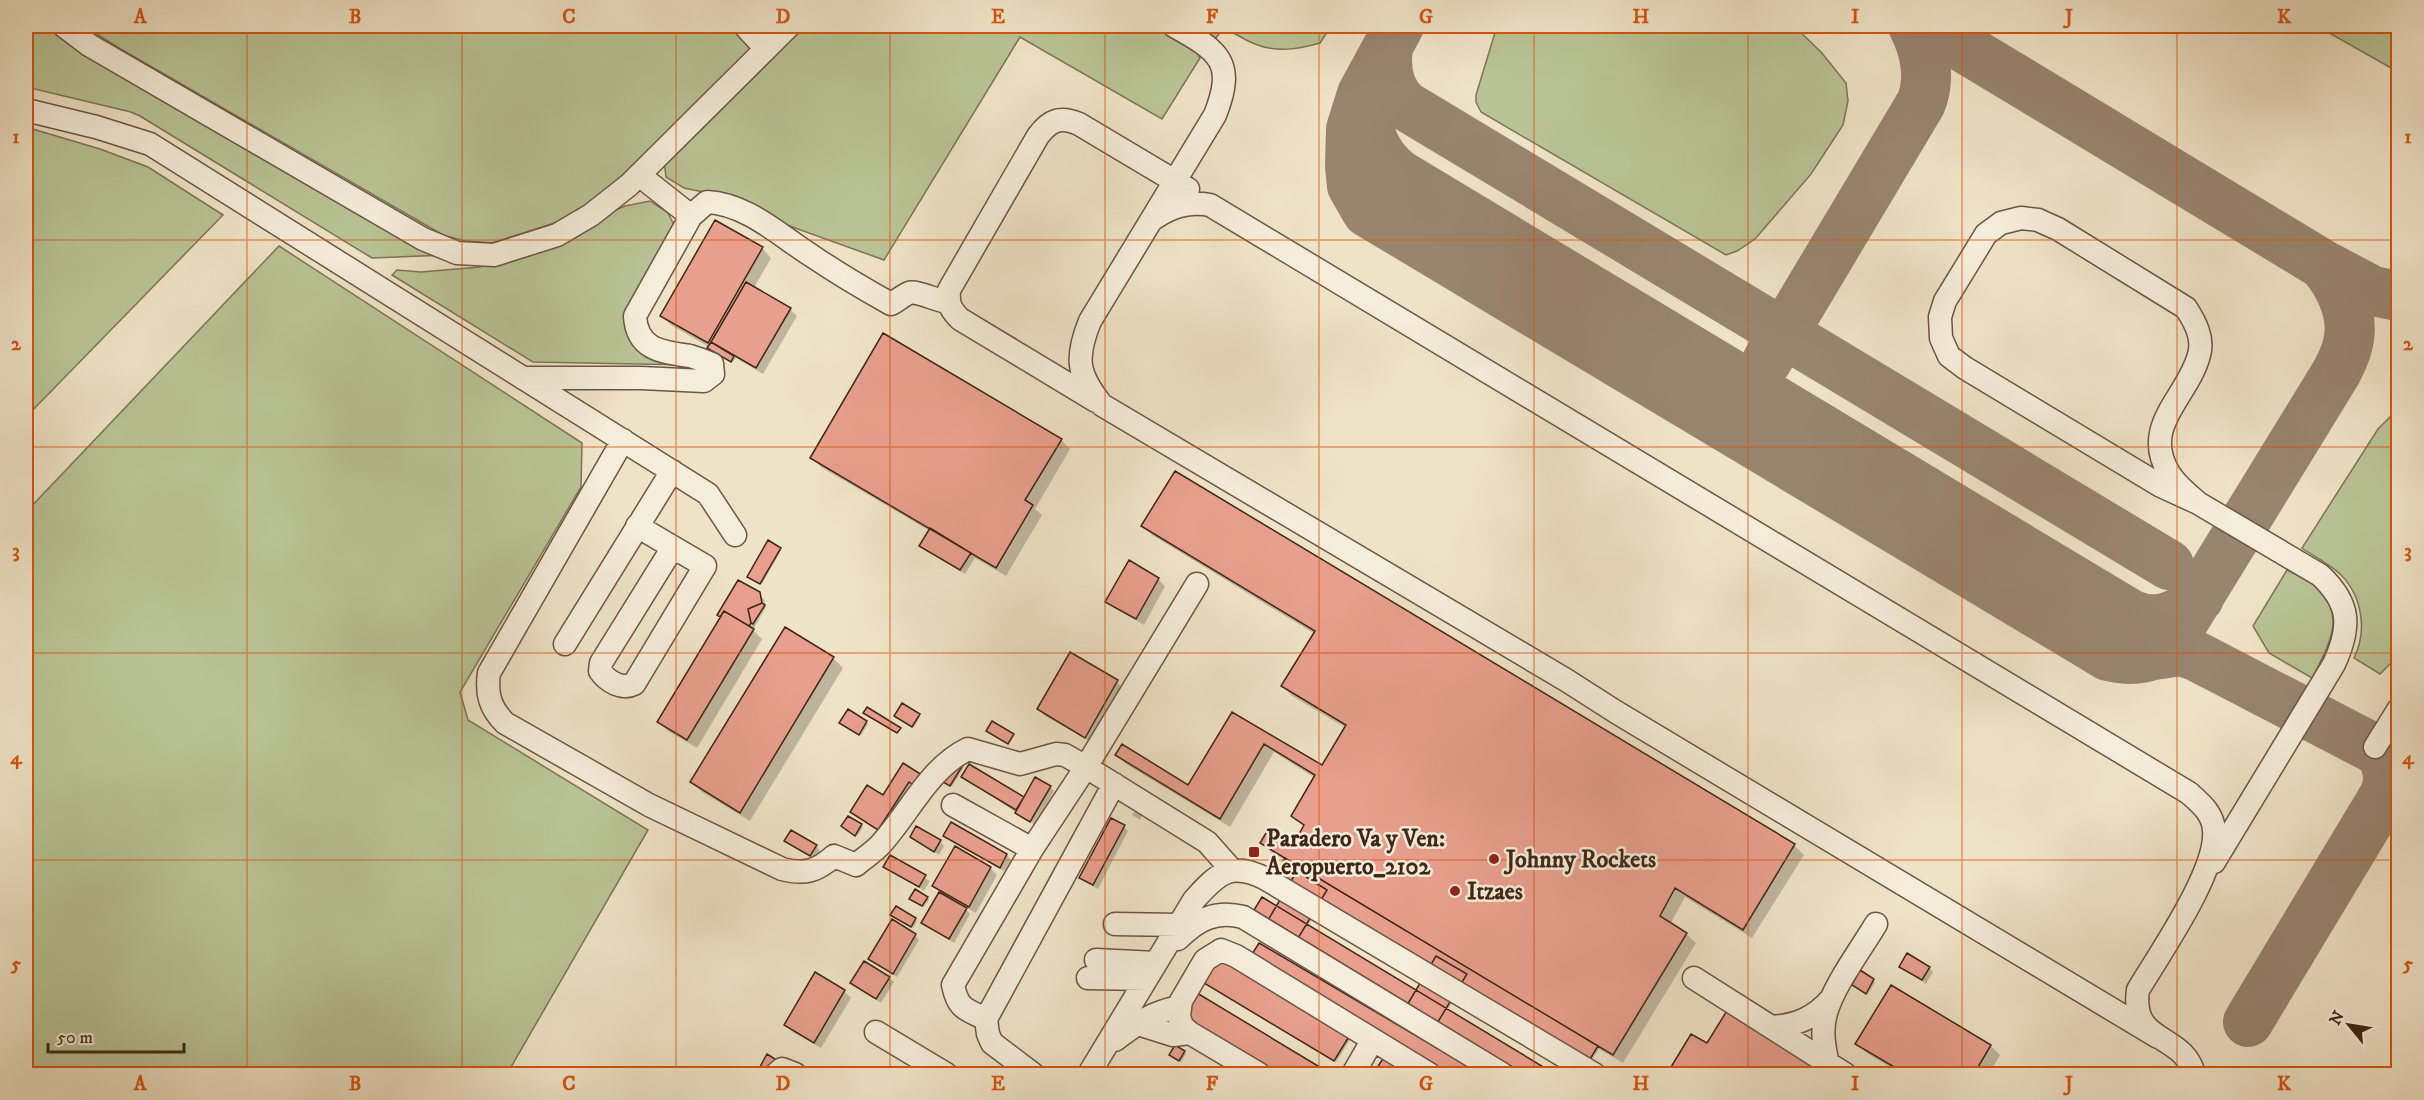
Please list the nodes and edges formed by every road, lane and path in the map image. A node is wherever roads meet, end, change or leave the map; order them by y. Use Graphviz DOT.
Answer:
graph roads {
  1 [pos="64,26"];
  2 [pos="745,26"];
  3 [pos="789,26"];
  4 [pos="1174,26"];
  5 [pos="765,49"];
  6 [pos="26,110"];
  7 [pos="639,175"];
  8 [pos="1176,180"];
  9 [pos="1210,205"];
  10 [pos="691,216"];
  11 [pos="1152,220"];
  12 [pos="948,303"];
  13 [pos="523,378"];
  14 [pos="1102,405"];
  15 [pos="623,440"];
  16 [pos="672,471"];
  17 [pos="2198,503"];
  18 [pos="638,526"];
  19 [pos="735,535"];
  20 [pos="673,547"];
  21 [pos="1197,584"];
  22 [pos="565,644"];
  23 [pos="2398,710"];
  24 [pos="2374,747"];
  25 [pos="1086,767"];
  26 [pos="1114,784"];
  27 [pos="954,805"];
  28 [pos="1032,849"];
  29 [pos="1231,869"];
  30 [pos="2203,879"];
  31 [pos="1876,924"];
  32 [pos="1112,932"];
  33 [pos="1174,932"];
  34 [pos="1092,969"];
  35 [pos="1151,970"];
  36 [pos="1694,978"];
  37 [pos="2138,990"];
  38 [pos="1832,999"];
  39 [pos="2104,1005"];
  40 [pos="1179,1008"];
  41 [pos="986,1019"];
  42 [pos="1135,1023"];
  43 [pos="1773,1027"];
  44 [pos="876,1032"];
  45 [pos="1190,1034"];
  46 [pos="1372,1041"];
  47 [pos="2167,1042"];
  48 [pos="1106,1047"];
  49 [pos="1836,1069"];
  50 [pos="776,1074"];
  51 [pos="795,1074"];
  52 [pos="946,1074"];
  53 [pos="1033,1074"];
  54 [pos="1090,1074"];
  55 [pos="1259,1074"];
  56 [pos="1353,1074"];
  57 [pos="1429,1074"];
  58 [pos="1502,1074"];
  59 [pos="1594,1074"];
  60 [pos="2185,1074"];
  61 [pos="2194,1074"];
  1 -- 7 [label="lane"];
  2 -- 5 [label="lane"];
  3 -- 5 [label="lane"];
  4 -- 8 [label="lane"];
  5 -- 7 [label="lane"];
  6 -- 13 [label="lane"];
  7 -- 10 [label="lane"];
  8 -- 9 [label="lane"];
  8 -- 11 [label="lane"];
  8 -- 12 [label="lane"];
  9 -- 11 [label="lane"];
  9 -- 30 [label="lane"];
  10 -- 12 [label="lane"];
  10 -- 13 [label="lane"];
  11 -- 14 [label="lane"];
  12 -- 14 [label="lane"];
  13 -- 15 [label="lane"];
  14 -- 39 [label="lane"];
  15 -- 16 [label="lane"];
  15 -- 25 [label="lane"];
  16 -- 18 [label="lane"];
  16 -- 19 [label="lane"];
  17 -- 17 [label="lane"];
  17 -- 30 [label="lane"];
  18 -- 20 [label="lane"];
  18 -- 22 [label="lane"];
  20 -- 20 [label="lane"];
  21 -- 25 [label="lane"];
  23 -- 24 [label="lane"];
  25 -- 26 [label="lane"];
  25 -- 28 [label="lane"];
  26 -- 29 [label="lane"];
  26 -- 41 [label="lane"];
  27 -- 28 [label="lane"];
  28 -- 41 [label="lane"];
  29 -- 33 [label="lane"];
  29 -- 59 [label="lane"];
  30 -- 37 [label="lane"];
  31 -- 38 [label="lane"];
  32 -- 33 [label="lane"];
  33 -- 35 [label="lane"];
  34 -- 35 [label="lane"];
  35 -- 48 [label="lane"];
  35 -- 58 [label="lane"];
  36 -- 43 [label="lane"];
  37 -- 39 [label="lane"];
  37 -- 47 [label="lane"];
  38 -- 43 [label="lane"];
  38 -- 49 [label="lane"];
  39 -- 47 [label="lane"];
  40 -- 42 [label="lane"];
  40 -- 45 [label="lane"];
  40 -- 46 [label="lane"];
  41 -- 53 [label="lane"];
  42 -- 45 [label="lane"];
  42 -- 48 [label="lane"];
  43 -- 49 [label="lane"];
  44 -- 52 [label="lane"];
  45 -- 55 [label="lane"];
  46 -- 56 [label="lane"];
  46 -- 57 [label="lane"];
  47 -- 60 [label="lane"];
  47 -- 61 [label="lane"];
  48 -- 54 [label="lane"];
  50 -- 51 [label="lane"];
}
